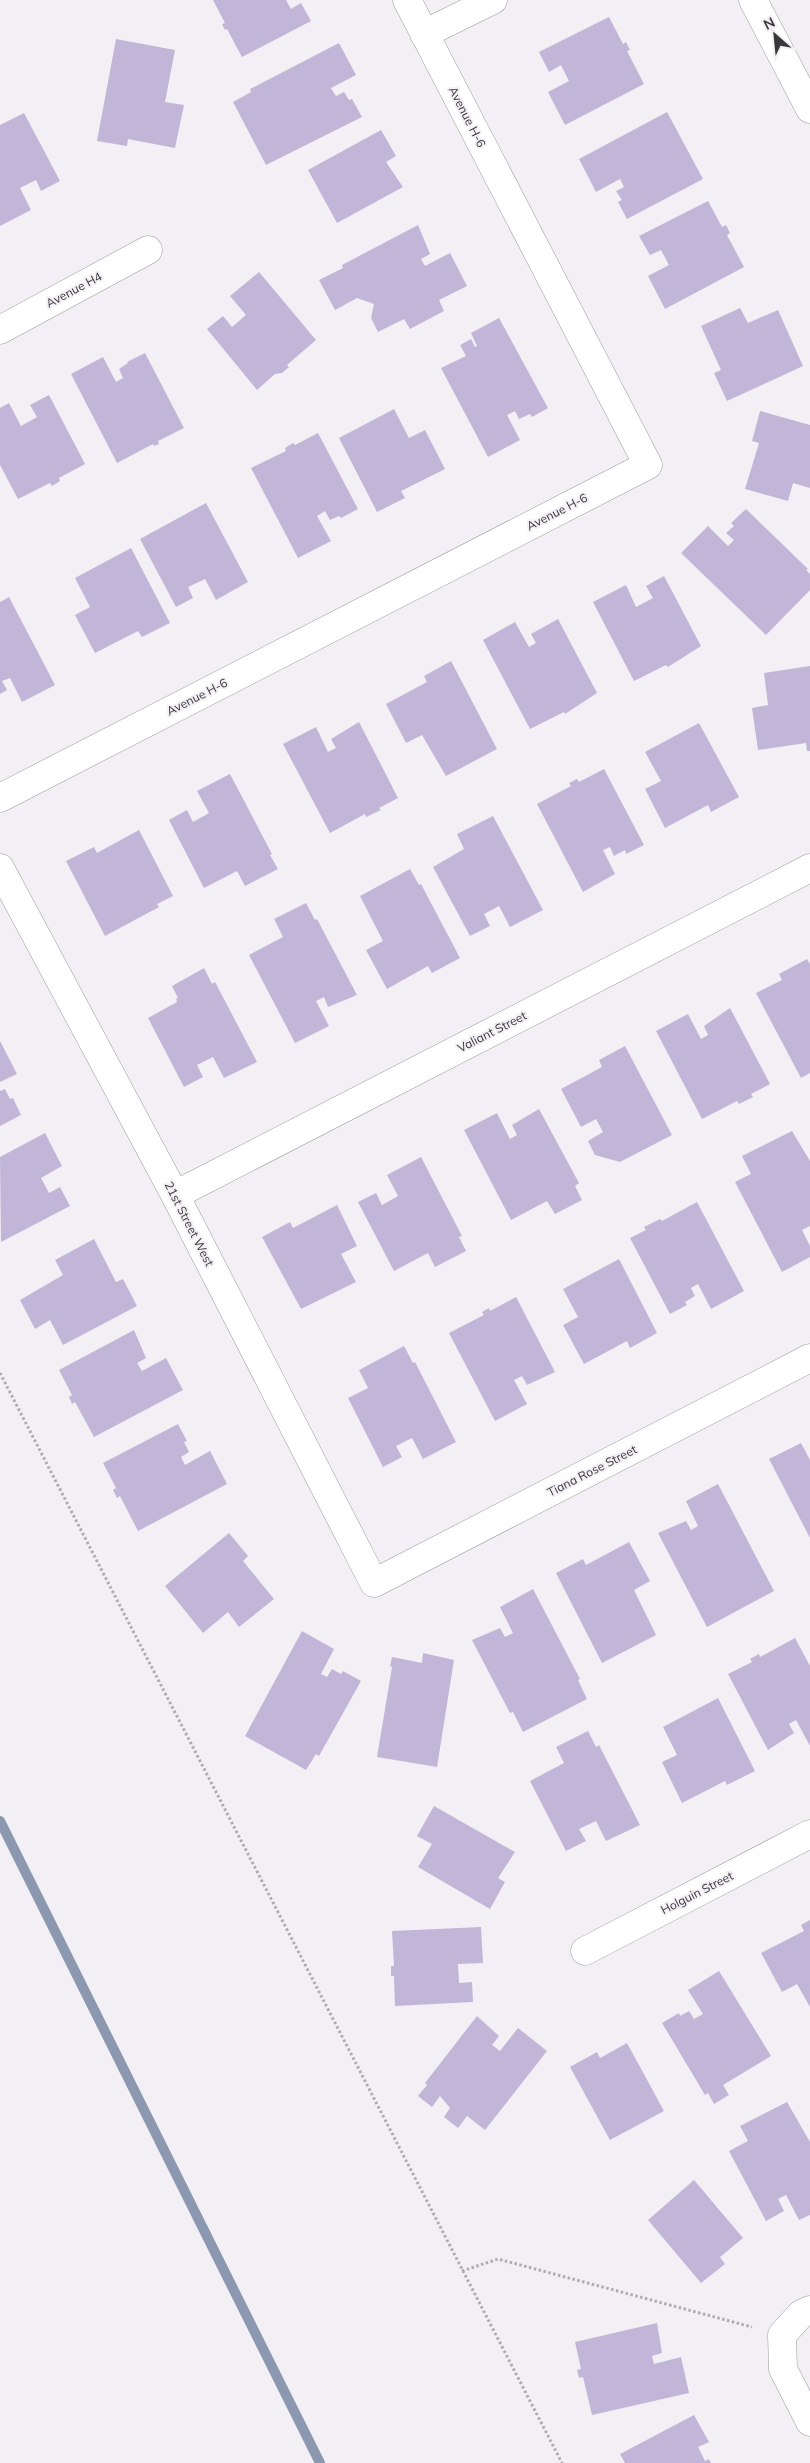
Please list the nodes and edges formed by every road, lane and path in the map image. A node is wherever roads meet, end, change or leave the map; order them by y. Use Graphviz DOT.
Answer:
graph roads {
  1 [pos="407,0"];
  2 [pos="493,0"];
  3 [pos="753,0"];
  4 [pos="424,34"];
  5 [pos="810,109"];
  6 [pos="148,250"];
  7 [pos="0,330"];
  8 [pos="0,798"];
  9 [pos="0,868"];
  10 [pos="810,868"];
  11 [pos="175,1195"];
  12 [pos="810,1358"];
  13 [pos="0,1373"];
  14 [pos="374,1583"];
  15 [pos="810,1834"];
  16 [pos="585,1951"];
  17 [pos="462,2271"];
  18 [pos="810,2310"];
  19 [pos="782,2335"];
  20 [pos="810,2422"];
  21 [pos="562,2463"];
  1 -- 4 [label="street, Avenue H-6"];
  2 -- 4 [label="street"];
  3 -- 5 [label="street"];
  4 -- 8 [label="street, Avenue H-6"];
  6 -- 7 [label="street, Avenue H4"];
  9 -- 11 [label="street, 21st Street West"];
  10 -- 11 [label="street, Valiant Street"];
  11 -- 14 [label="street, 21st Street West"];
  12 -- 14 [label="street, Tiana Rose Street"];
  13 -- 17 [label="path"];
  15 -- 16 [label="street, Holguin Street"];
  17 -- 19 [label="path"];
  17 -- 21 [label="path"];
  18 -- 19 [label="street"];
  19 -- 20 [label="street"];
}
